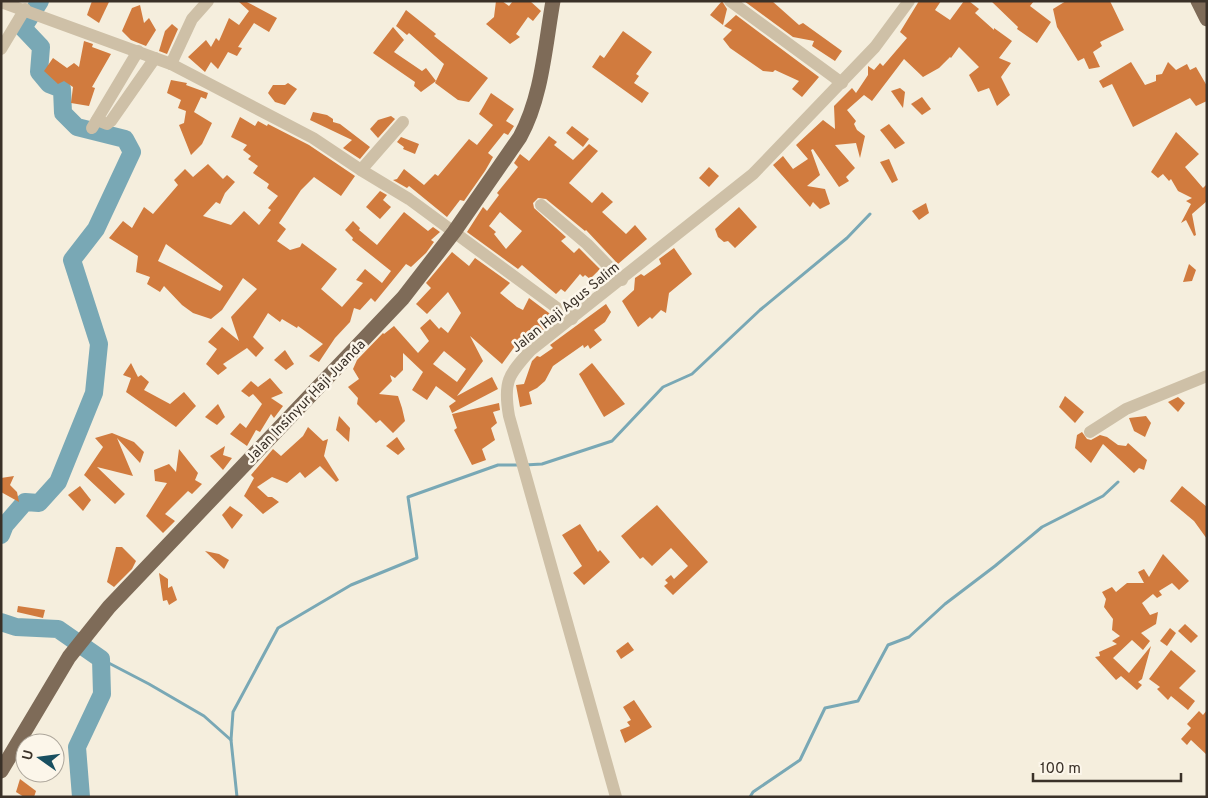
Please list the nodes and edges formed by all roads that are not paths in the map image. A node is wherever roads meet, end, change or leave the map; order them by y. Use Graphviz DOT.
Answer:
graph roads {
  1 [pos="208,1"];
  2 [pos="553,1"];
  3 [pos="730,1"];
  4 [pos="910,1"];
  5 [pos="1198,1"];
  6 [pos="1,2"];
  7 [pos="31,12"];
  8 [pos="1207,19"];
  9 [pos="1,49"];
  10 [pos="138,51"];
  11 [pos="155,58"];
  12 [pos="171,64"];
  13 [pos="842,82"];
  14 [pos="403,122"];
  15 [pos="361,170"];
  16 [pos="541,205"];
  17 [pos="454,232"];
  18 [pos="622,280"];
  19 [pos="572,319"];
  20 [pos="1207,376"];
  21 [pos="1090,432"];
  22 [pos="1,771"];
  23 [pos="616,797"];
  1 -- 12 [label="street"];
  2 -- 17 [label="main road, Jalan Insinyur Haji Juanda"];
  3 -- 13 [label="street"];
  4 -- 13 [label="street, Jalan Haji Agus Salim"];
  5 -- 8 [label="main road"];
  6 -- 7 [label="street"];
  7 -- 9 [label="street"];
  7 -- 10 [label="street"];
  10 -- 11 [label="street"];
  10 -- 11 [label="street"];
  11 -- 12 [label="street"];
  12 -- 15 [label="street"];
  13 -- 18 [label="street, Jalan Haji Agus Salim"];
  14 -- 15 [label="street"];
  15 -- 17 [label="street"];
  16 -- 18 [label="street"];
  17 -- 19 [label="street"];
  17 -- 22 [label="main road, Jalan Insinyur Haji Juanda"];
  18 -- 19 [label="street, Jalan Haji Agus Salim"];
  19 -- 23 [label="street, Jalan Haji Agus Salim"];
  20 -- 21 [label="street"];
}
